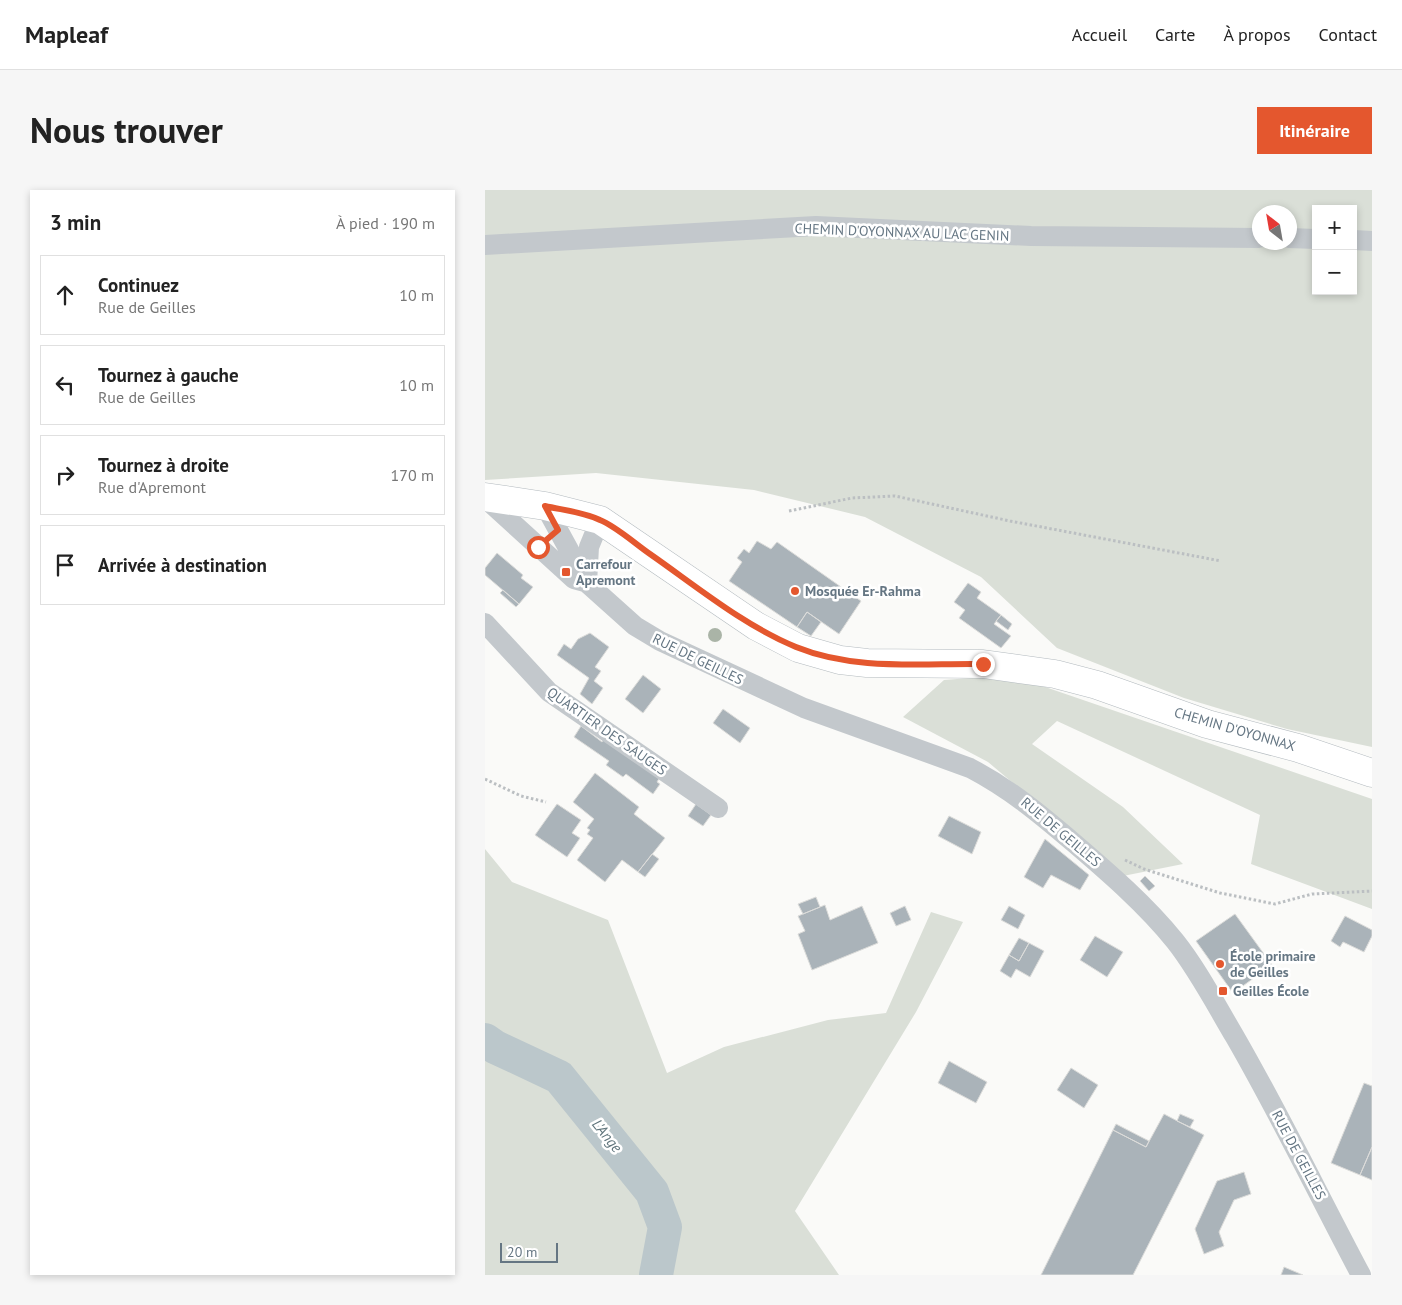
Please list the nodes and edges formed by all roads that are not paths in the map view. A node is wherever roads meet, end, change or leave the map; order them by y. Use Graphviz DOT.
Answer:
graph roads {
  1 [pos="1252,238"];
  2 [pos="1297,238"];
  3 [pos="1312,239"];
  4 [pos="1357,240"];
  5 [pos="1372,241"];
  6 [pos="485,245"];
  7 [pos="485,498"];
  8 [pos="541,506"];
  9 [pos="600,520"];
  10 [pos="520,530"];
  11 [pos="558,530"];
  12 [pos="538,547"];
  13 [pos="587,583"];
  14 [pos="485,623"];
  15 [pos="1372,773"];
  16 [pos="718,808"];
  17 [pos="1361,1275"];
  1 -- 6 [label="street, CHEMIN D'OYONNAX AU LAC GENIN"];
  2 -- 3 [label="street"];
  4 -- 5 [label="street"];
  7 -- 8 [label="street, RUE DE GEILLES"];
  7 -- 10 [label="street, RUE DE GEILLES"];
  8 -- 9 [label="street"];
  8 -- 10 [label="street"];
  8 -- 11 [label="street, RUE DE GEILLES"];
  9 -- 13 [label="street"];
  9 -- 15 [label="street, CHEMIN D'OYONNAX"];
  10 -- 12 [label="street, RUE DE GEILLES"];
  11 -- 12 [label="street"];
  11 -- 13 [label="street, RUE DE GEILLES"];
  12 -- 13 [label="street, RUE DE GEILLES"];
  13 -- 17 [label="street, RUE DE GEILLES"];
  14 -- 16 [label="street, QUARTIER DES SAUGES"];
}
